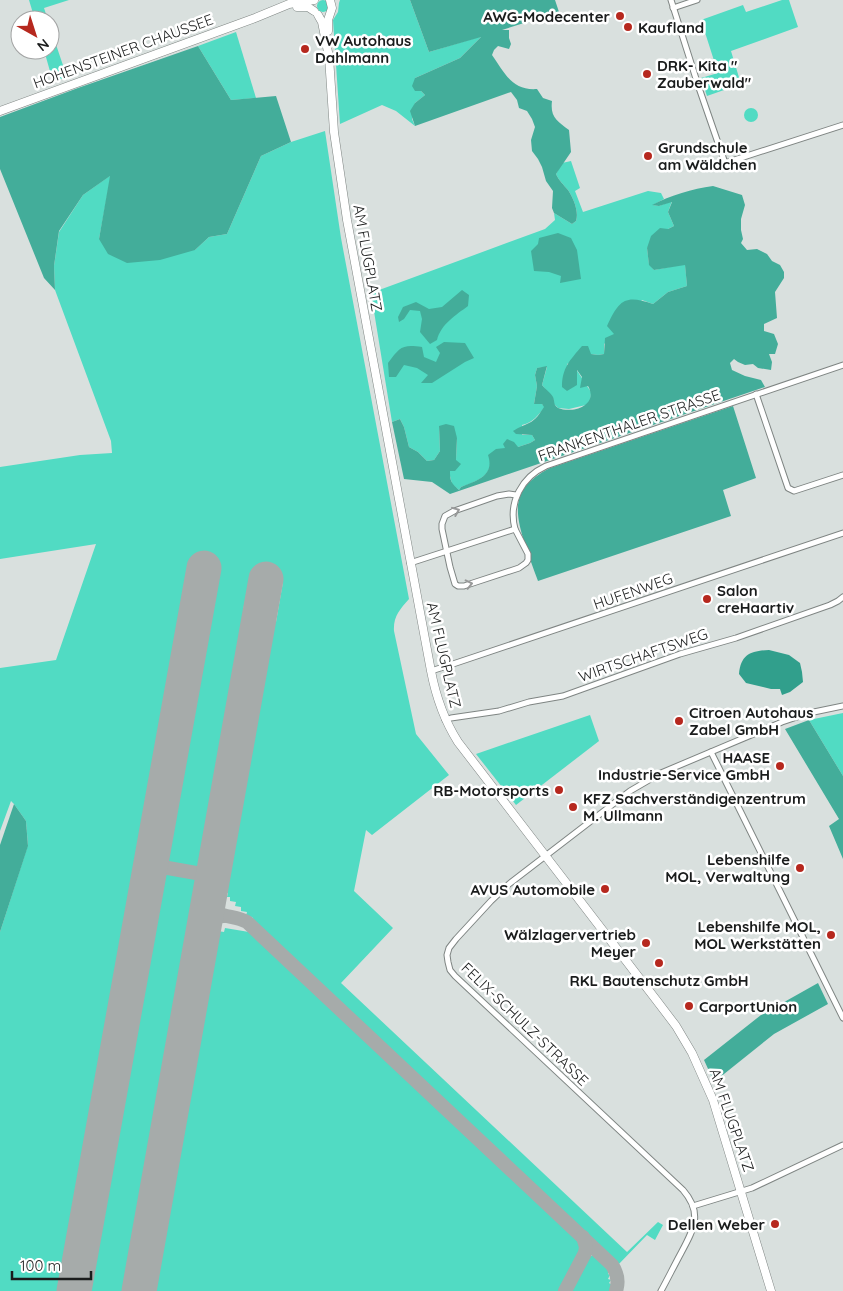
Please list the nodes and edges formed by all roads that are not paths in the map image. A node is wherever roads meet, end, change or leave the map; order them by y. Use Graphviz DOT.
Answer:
graph roads {
  1 [pos="315,0"];
  2 [pos="671,0"];
  3 [pos="697,0"];
  4 [pos="332,1"];
  5 [pos="283,8"];
  6 [pos="673,8"];
  7 [pos="316,13"];
  8 [pos="329,13"];
  9 [pos="329,57"];
  10 [pos="0,111"];
  11 [pos="843,125"];
  12 [pos="843,365"];
  13 [pos="756,394"];
  14 [pos="843,475"];
  15 [pos="516,495"];
  16 [pos="516,529"];
  17 [pos="843,533"];
  18 [pos="447,552"];
  19 [pos="410,563"];
  20 [pos="843,597"];
  21 [pos="431,671"];
  22 [pos="843,706"];
  23 [pos="445,720"];
  24 [pos="711,752"];
  25 [pos="546,856"];
  26 [pos="843,1018"];
  27 [pos="843,1145"];
  28 [pos="741,1192"];
  29 [pos="693,1206"];
  30 [pos="661,1291"];
  31 [pos="771,1291"];
  1 -- 5 [label="street, HOHENSTEINER CHAUSSEE"];
  1 -- 7 [label="street"];
  2 -- 6 [label="street"];
  3 -- 6 [label="street"];
  4 -- 8 [label="street, AM FLUGPLATZ"];
  5 -- 7 [label="street, HOHENSTEINER CHAUSSEE"];
  5 -- 10 [label="street, HOHENSTEINER CHAUSSEE"];
  6 -- 11 [label="street"];
  7 -- 8 [label="street, HOHENSTEINER CHAUSSEE"];
  7 -- 9 [label="street, AM FLUGPLATZ"];
  8 -- 9 [label="street, AM FLUGPLATZ"];
  9 -- 19 [label="street, AM FLUGPLATZ"];
  12 -- 13 [label="street, FRANKENTHALER STRASSE"];
  13 -- 14 [label="street"];
  13 -- 15 [label="street, FRANKENTHALER STRASSE"];
  15 -- 16 [label="street"];
  18 -- 15 [label="street, one-way"];
  16 -- 18 [label="street"];
  18 -- 16 [label="street, one-way"];
  17 -- 21 [label="street, HUFENWEG"];
  18 -- 19 [label="street"];
  19 -- 21 [label="street, AM FLUGPLATZ"];
  20 -- 23 [label="street, WIRTSCHAFTSWEG"];
  21 -- 23 [label="street, AM FLUGPLATZ"];
  22 -- 24 [label="street, FELIX-SCHULZ-STRASSE"];
  23 -- 25 [label="street, AM FLUGPLATZ"];
  24 -- 25 [label="street, FELIX-SCHULZ-STRASSE"];
  24 -- 26 [label="street"];
  25 -- 28 [label="street, AM FLUGPLATZ"];
  25 -- 29 [label="street, FELIX-SCHULZ-STRASSE"];
  27 -- 28 [label="street"];
  28 -- 29 [label="street"];
  28 -- 31 [label="street, AM FLUGPLATZ"];
  29 -- 30 [label="street"];
}
